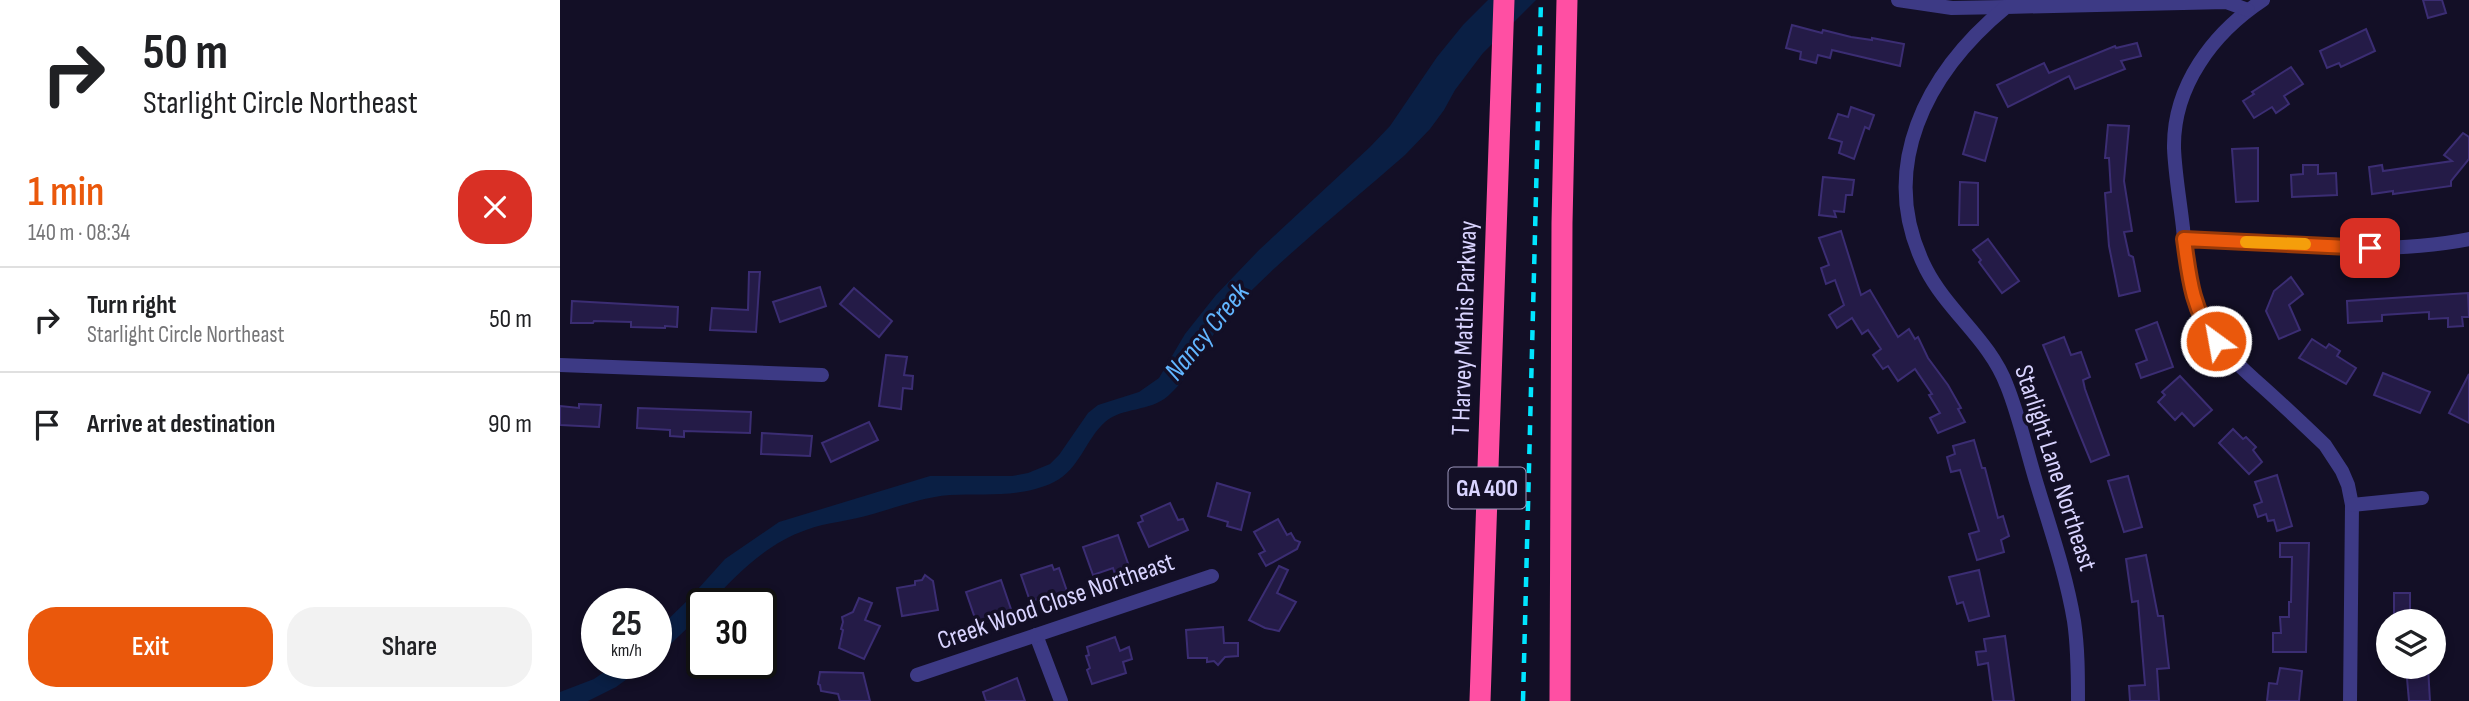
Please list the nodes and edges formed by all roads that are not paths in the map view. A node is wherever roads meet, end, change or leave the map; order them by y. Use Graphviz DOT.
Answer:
graph roads {
  1 [pos="1504,0"];
  2 [pos="1567,0"];
  3 [pos="1898,0"];
  4 [pos="2263,0"];
  5 [pos="2006,7"];
  6 [pos="2248,10"];
  7 [pos="2184,239"];
  8 [pos="2469,239"];
  9 [pos="560,365"];
  10 [pos="822,375"];
  11 [pos="2422,498"];
  12 [pos="2351,505"];
  13 [pos="1212,576"];
  14 [pos="1036,635"];
  15 [pos="916,675"];
  16 [pos="1061,701"];
  17 [pos="1480,701"];
  18 [pos="1560,701"];
  19 [pos="2078,701"];
  20 [pos="2350,701"];
  1 -- 17 [label="highway, T Harvey Mathis Parkway / GA 400"];
  2 -- 18 [label="highway, GA 400"];
  3 -- 5 [label="street"];
  4 -- 6 [label="street"];
  5 -- 6 [label="street"];
  5 -- 19 [label="street, Starlight Lane Northeast"];
  6 -- 7 [label="street"];
  7 -- 8 [label="street"];
  7 -- 12 [label="street"];
  9 -- 10 [label="street"];
  11 -- 12 [label="street"];
  12 -- 20 [label="street"];
  13 -- 14 [label="street, Creek Wood Close Northeast"];
  14 -- 15 [label="street, Creek Wood Close Northeast"];
  14 -- 16 [label="street"];
}
